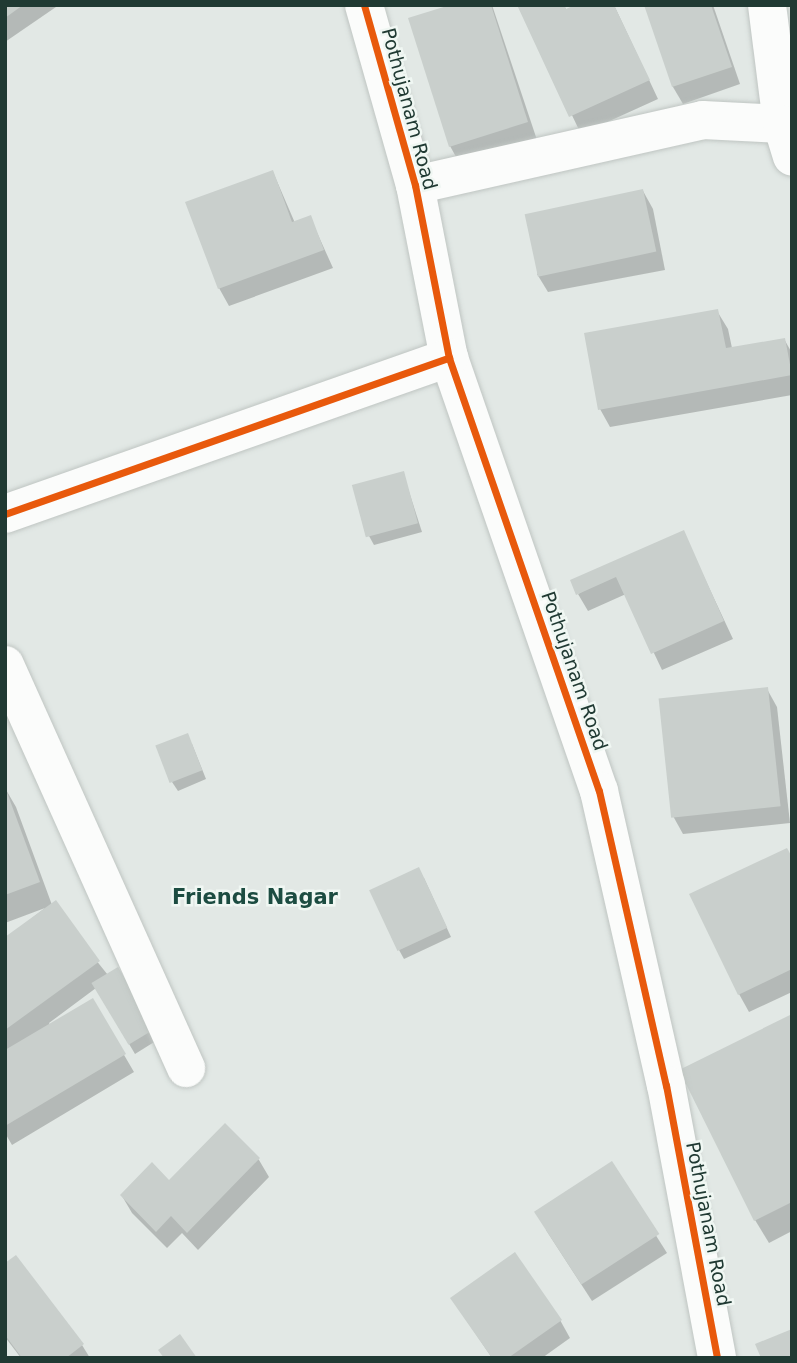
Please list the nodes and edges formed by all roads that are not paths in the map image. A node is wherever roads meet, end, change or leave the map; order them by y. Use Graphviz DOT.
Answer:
graph roads {
  1 [pos="364,5"];
  2 [pos="767,5"];
  3 [pos="787,140"];
  4 [pos="415,185"];
  5 [pos="449,358"];
  6 [pos="5,514"];
  7 [pos="5,665"];
  8 [pos="186,1068"];
  9 [pos="717,1358"];
  1 -- 4 [label="street, Pothujanam Road"];
  2 -- 3 [label="street"];
  3 -- 4 [label="street"];
  4 -- 5 [label="street, Pothujanam Road"];
  5 -- 6 [label="street"];
  5 -- 9 [label="street, Pothujanam Road"];
  7 -- 8 [label="street"];
}
